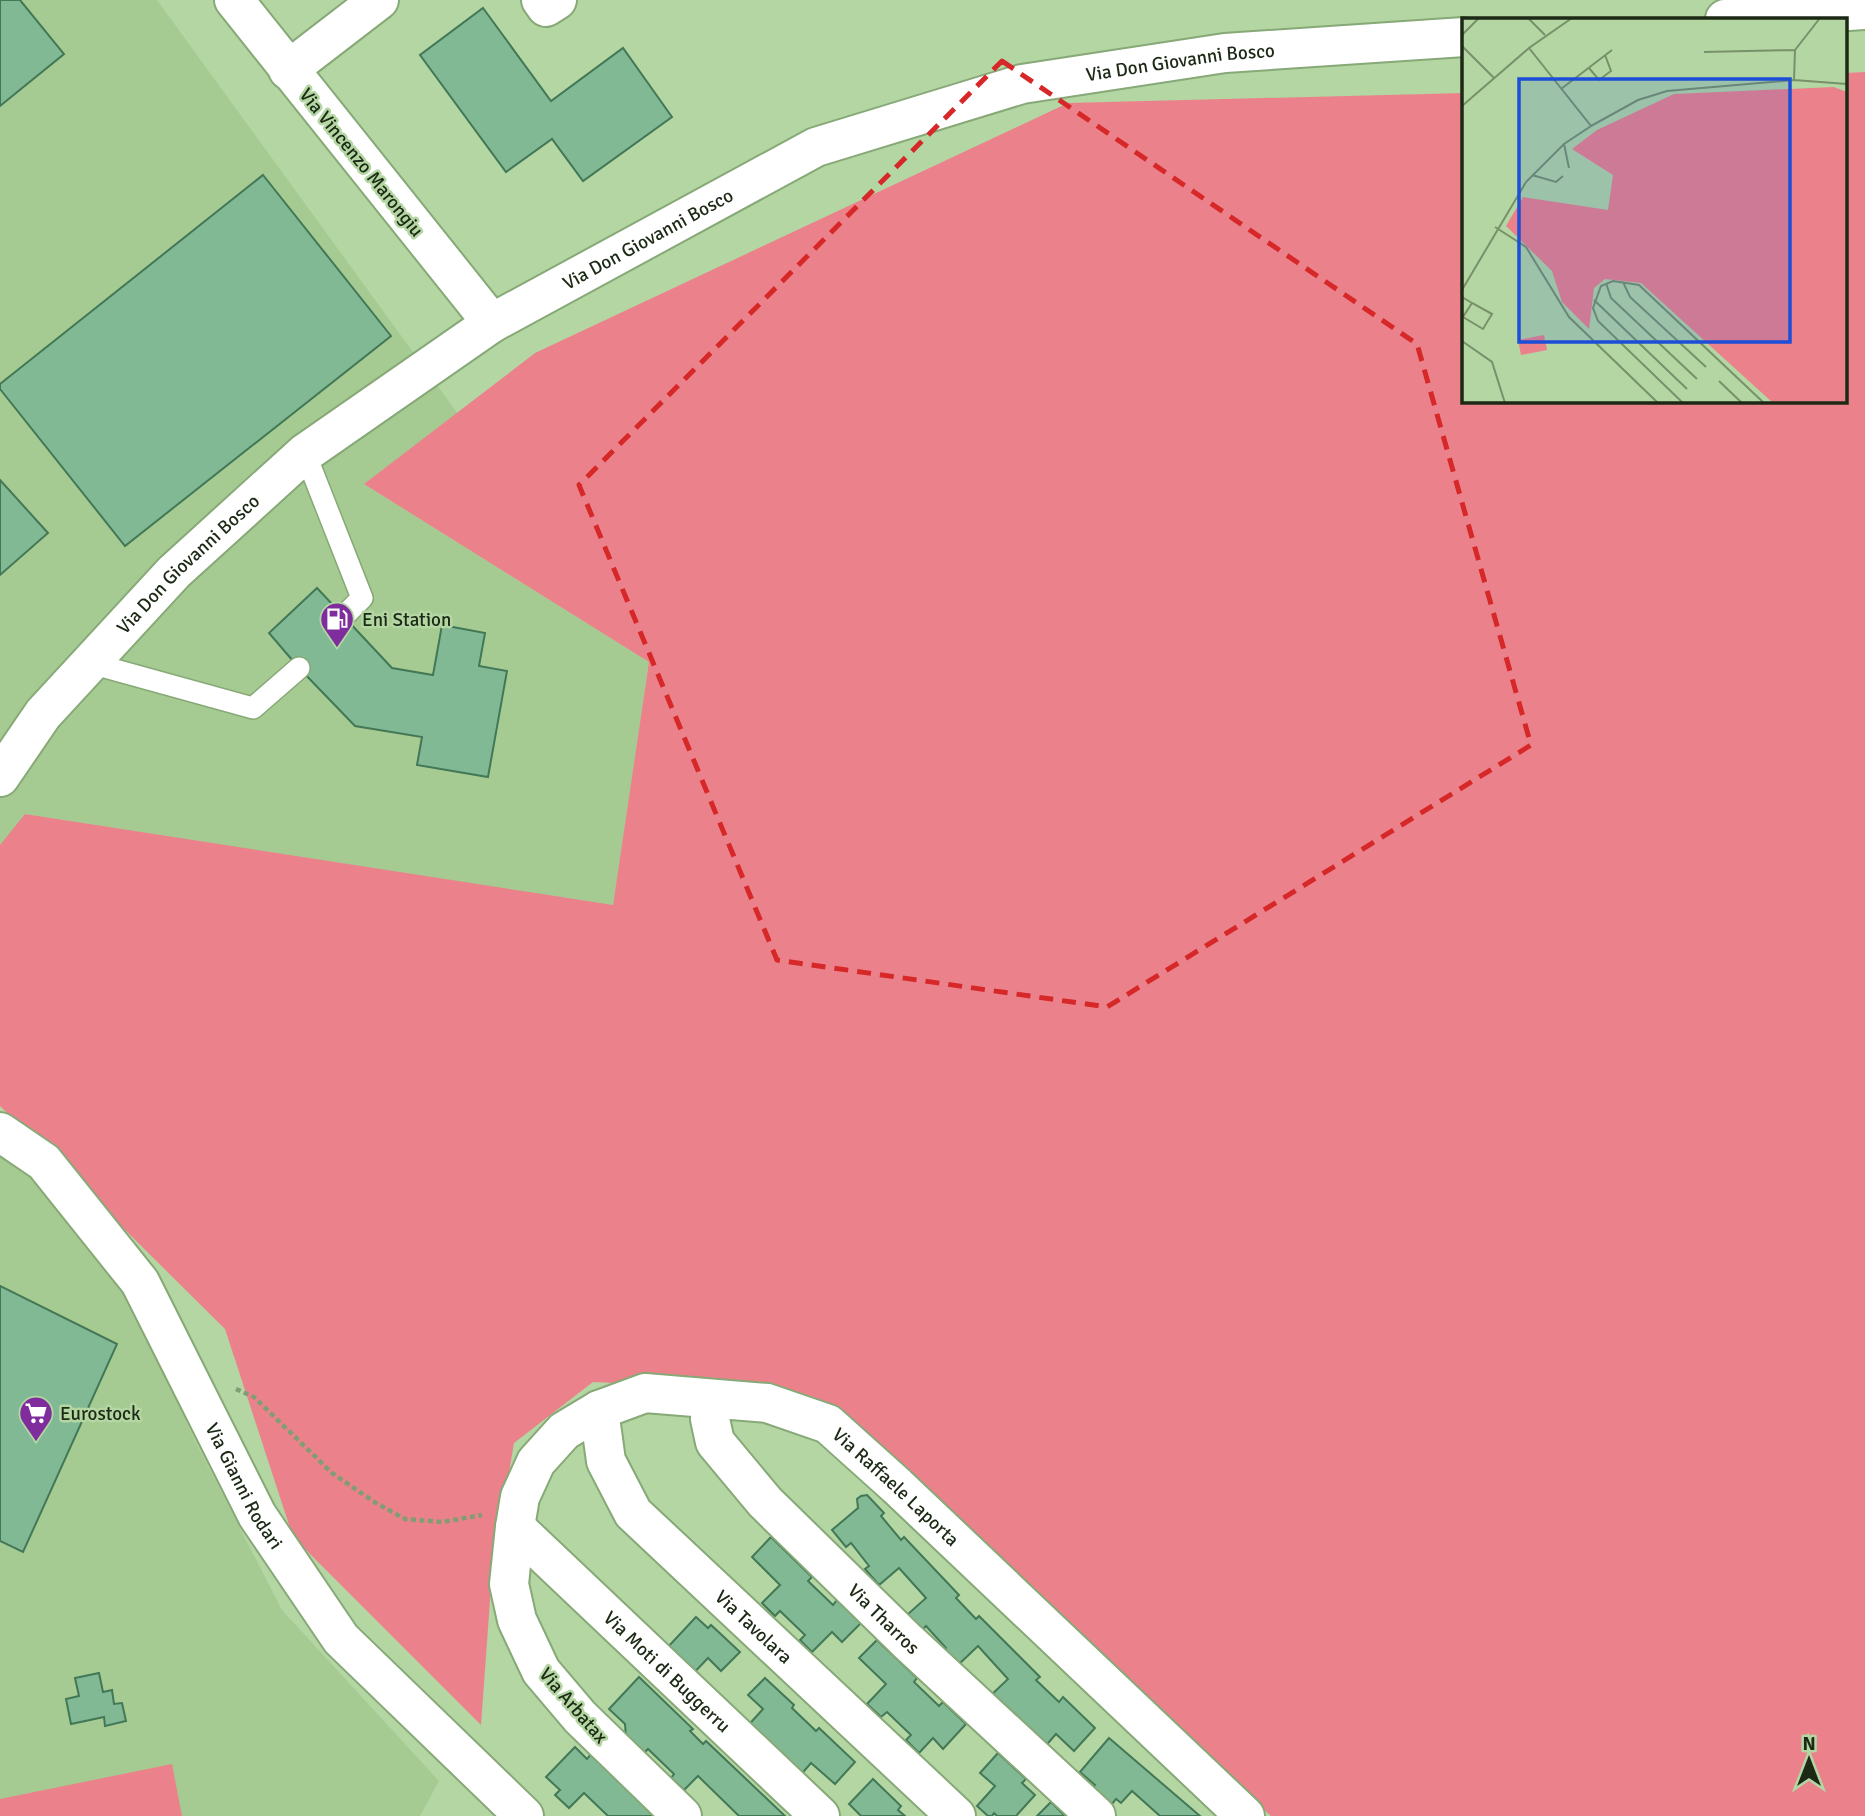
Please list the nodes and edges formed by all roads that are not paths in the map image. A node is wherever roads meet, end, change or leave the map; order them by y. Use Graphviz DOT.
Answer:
graph roads {
  1 [pos="234,0"];
  2 [pos="379,0"];
  3 [pos="541,0"];
  4 [pos="557,0"];
  5 [pos="1865,10"];
  6 [pos="1741,18"];
  7 [pos="1462,37"];
  8 [pos="288,70"];
  9 [pos="492,323"];
  10 [pos="305,453"];
  11 [pos="344,616"];
  12 [pos="90,663"];
  13 [pos="299,668"];
  14 [pos="0,777"];
  15 [pos="0,1132"];
  16 [pos="715,1399"];
  17 [pos="599,1410"];
  18 [pos="518,1512"];
  19 [pos="524,1816"];
  20 [pos="682,1816"];
  21 [pos="820,1816"];
  22 [pos="956,1816"];
  23 [pos="1096,1816"];
  24 [pos="1245,1816"];
  1 -- 8 [label="street, Via Vincenzo Marongiu"];
  2 -- 8 [label="street"];
  3 -- 4 [label="street"];
  5 -- 6 [label="street"];
  7 -- 9 [label="street, Via Don Giovanni Bosco"];
  8 -- 9 [label="street, Via Vincenzo Marongiu"];
  9 -- 10 [label="street, Via Don Giovanni Bosco"];
  10 -- 11 [label="lane"];
  10 -- 12 [label="street, Via Don Giovanni Bosco"];
  12 -- 13 [label="lane"];
  12 -- 14 [label="street, Via Don Giovanni Bosco"];
  15 -- 19 [label="street, Via Gianni Rodari"];
  16 -- 17 [label="street, Via Raffaele Laporta"];
  16 -- 23 [label="street, Via Tharros"];
  16 -- 24 [label="street, Via Raffaele Laporta"];
  17 -- 18 [label="street, Via Raffaele Laporta"];
  17 -- 22 [label="street, Via Tavolara"];
  18 -- 20 [label="street, Via Arbatax"];
  18 -- 21 [label="street, Via Moti di Buggerru"];
}
